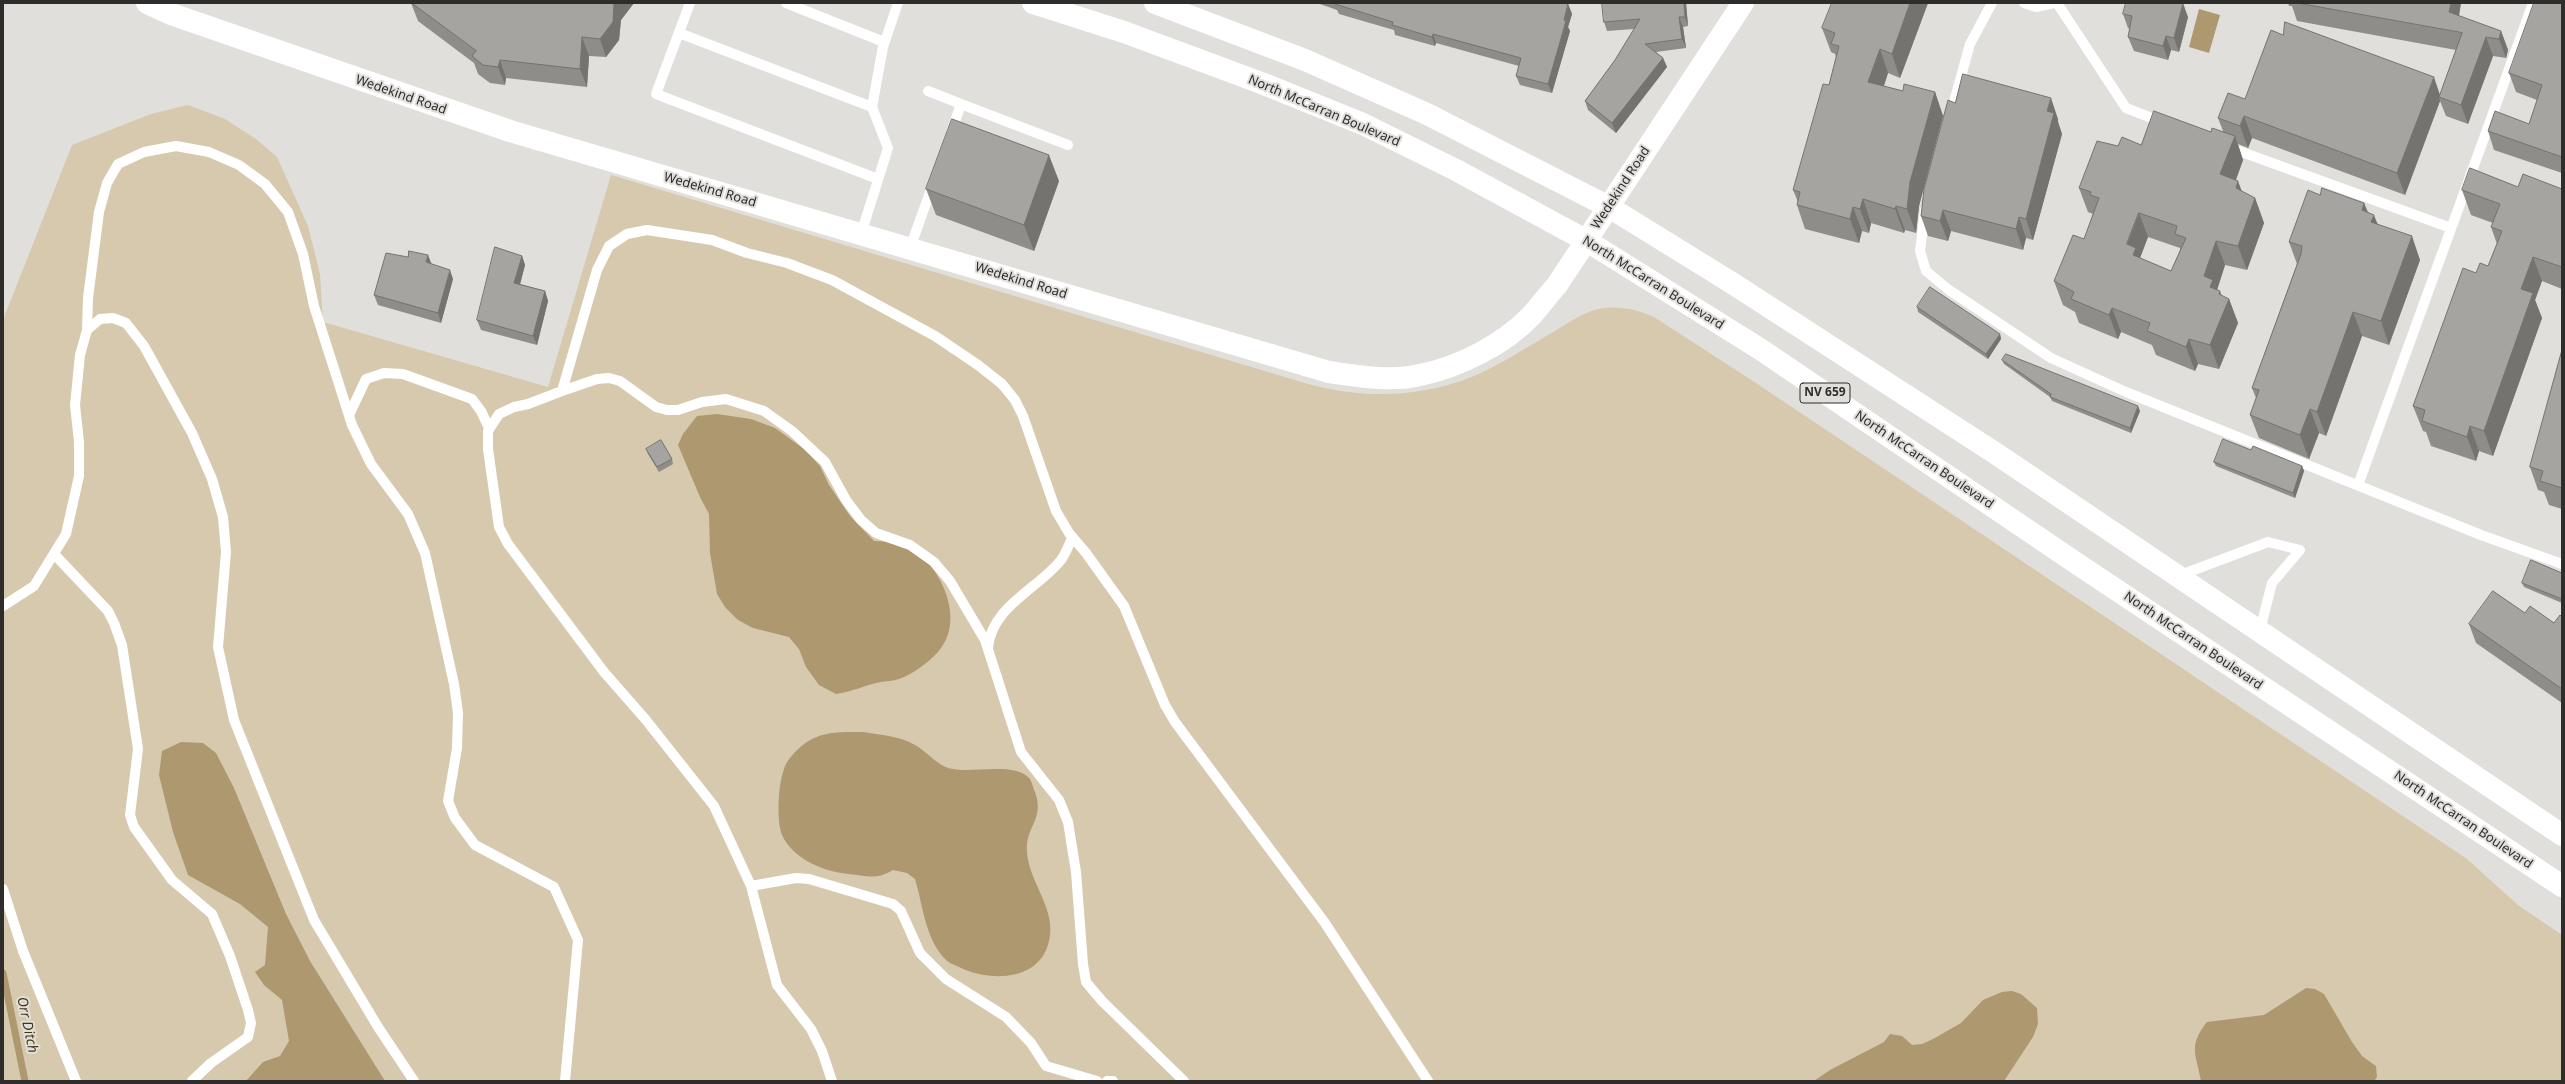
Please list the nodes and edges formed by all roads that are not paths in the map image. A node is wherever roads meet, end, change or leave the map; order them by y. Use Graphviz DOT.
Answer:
graph roads {
  1 [pos="147,3"];
  2 [pos="690,3"];
  3 [pos="786,3"];
  4 [pos="898,3"];
  5 [pos="1033,3"];
  6 [pos="1155,3"];
  7 [pos="1743,3"];
  8 [pos="1992,3"];
  9 [pos="2024,3"];
  10 [pos="2054,3"];
  11 [pos="2057,3"];
  12 [pos="2533,3"];
  13 [pos="679,33"];
  14 [pos="884,42"];
  15 [pos="928,91"];
  16 [pos="961,104"];
  17 [pos="872,108"];
  18 [pos="1948,126"];
  19 [pos="2174,127"];
  20 [pos="948,140"];
  21 [pos="2216,143"];
  22 [pos="1068,145"];
  23 [pos="936,176"];
  24 [pos="878,179"];
  25 [pos="1927,201"];
  26 [pos="1609,207"];
  27 [pos="2452,228"];
  28 [pos="860,234"];
  29 [pos="1587,241"];
  30 [pos="910,248"];
  31 [pos="87,330"];
  32 [pos="562,391"];
  33 [pos="349,415"];
  34 [pos="489,428"];
  35 [pos="2358,485"];
  36 [pos="1072,538"];
  37 [pos="55,555"];
  38 [pos="2562,564"];
  39 [pos="2176,577"];
  40 [pos="3,606"];
  41 [pos="2260,630"];
  42 [pos="988,650"];
  43 [pos="2562,835"];
  44 [pos="751,886"];
  45 [pos="2562,886"];
  46 [pos="3,889"];
  47 [pos="76,1081"];
  48 [pos="192,1081"];
  49 [pos="414,1081"];
  50 [pos="565,1081"];
  51 [pos="832,1081"];
  52 [pos="1098,1081"];
  53 [pos="1107,1081"];
  54 [pos="1113,1081"];
  55 [pos="1184,1081"];
  56 [pos="1428,1081"];
  1 -- 28 [label="main road, Wedekind Road"];
  2 -- 13 [label="lane"];
  3 -- 14 [label="lane"];
  4 -- 14 [label="lane"];
  5 -- 29 [label="main road, North McCarran Boulevard / NV 659"];
  6 -- 26 [label="main road"];
  7 -- 26 [label="main road, Wedekind Road"];
  8 -- 18 [label="lane"];
  9 -- 10 [label="lane"];
  11 -- 19 [label="lane"];
  12 -- 27 [label="lane"];
  13 -- 17 [label="lane"];
  13 -- 24 [label="lane"];
  14 -- 17 [label="lane"];
  15 -- 16 [label="lane"];
  16 -- 20 [label="lane"];
  16 -- 22 [label="lane"];
  17 -- 24 [label="lane"];
  21 -- 27 [label="lane"];
  23 -- 30 [label="lane"];
  24 -- 28 [label="lane"];
  25 -- 35 [label="lane"];
  26 -- 29 [label="main road, Wedekind Road"];
  26 -- 39 [label="main road"];
  27 -- 35 [label="lane"];
  28 -- 30 [label="main road, Wedekind Road"];
  29 -- 30 [label="main road, Wedekind Road"];
  29 -- 45 [label="main road, North McCarran Boulevard / NV 659"];
  31 -- 33 [label="lane"];
  31 -- 37 [label="lane"];
  31 -- 49 [label="lane"];
  32 -- 34 [label="lane"];
  32 -- 36 [label="lane"];
  32 -- 42 [label="lane"];
  33 -- 34 [label="lane"];
  33 -- 50 [label="lane"];
  34 -- 44 [label="lane"];
  35 -- 38 [label="lane"];
  36 -- 42 [label="lane"];
  36 -- 56 [label="lane"];
  37 -- 40 [label="lane"];
  37 -- 48 [label="lane"];
  39 -- 41 [label="main road"];
  39 -- 41 [label="lane"];
  41 -- 43 [label="main road"];
  42 -- 55 [label="lane"];
  44 -- 51 [label="lane"];
  44 -- 52 [label="lane"];
  46 -- 47 [label="lane"];
  53 -- 54 [label="lane"];
}
